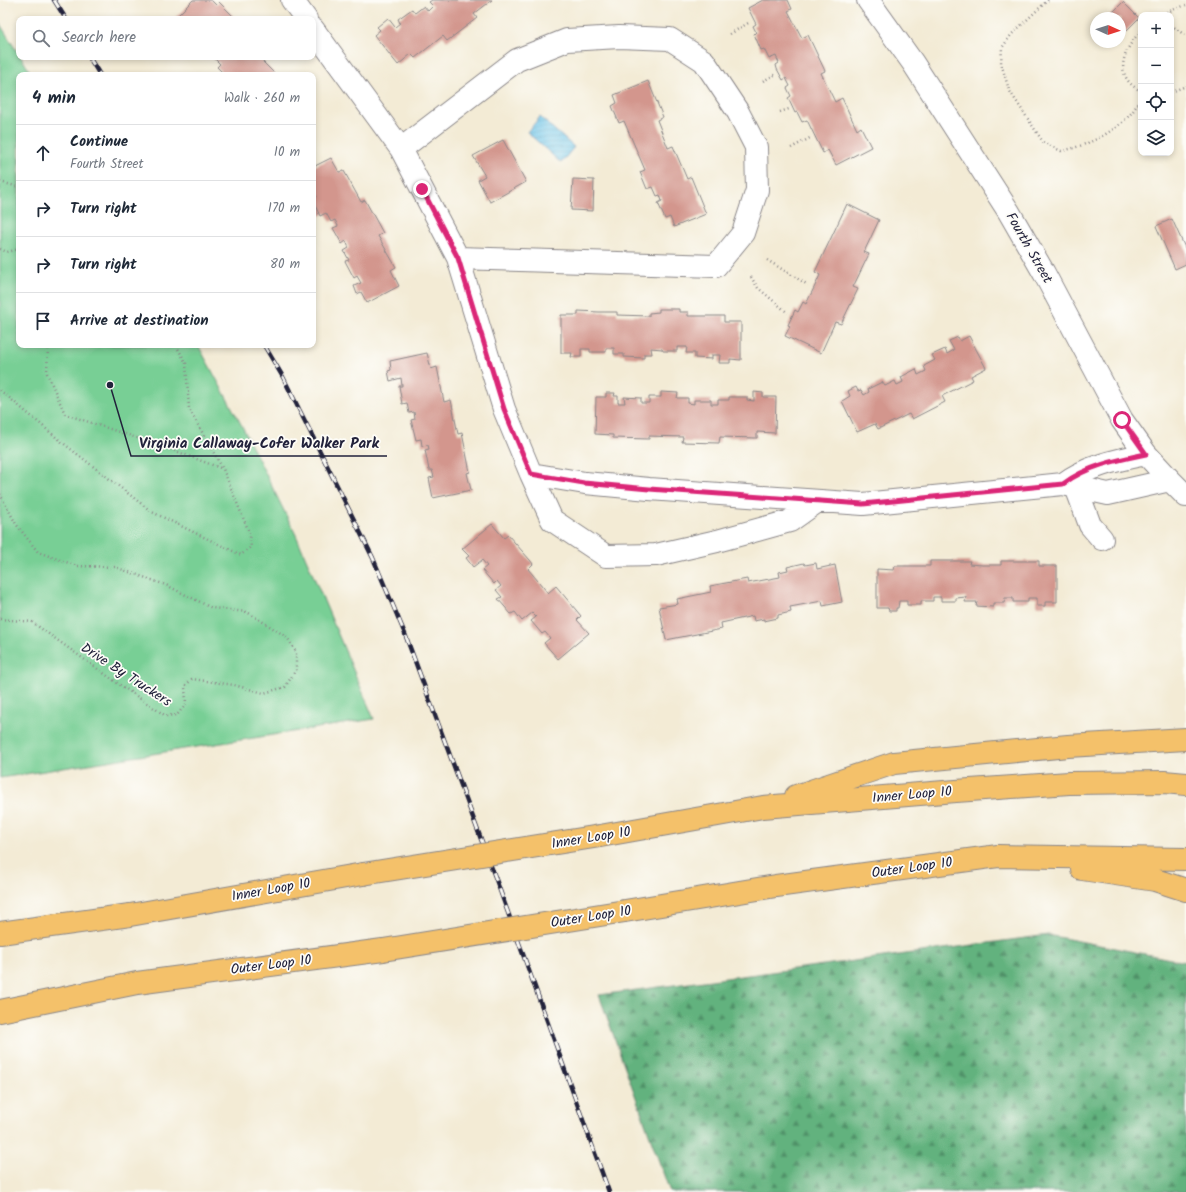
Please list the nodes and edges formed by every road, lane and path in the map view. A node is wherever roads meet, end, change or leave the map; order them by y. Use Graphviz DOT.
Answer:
graph roads {
  1 [pos="292,0"];
  2 [pos="868,0"];
  3 [pos="1048,0"];
  4 [pos="1186,5"];
  5 [pos="1167,12"];
  6 [pos="304,16"];
  7 [pos="750,22"];
  8 [pos="1174,28"];
  9 [pos="316,33"];
  10 [pos="730,34"];
  11 [pos="1138,34"];
  12 [pos="1186,36"];
  13 [pos="776,74"];
  14 [pos="763,81"];
  15 [pos="1186,86"];
  16 [pos="1138,89"];
  17 [pos="1174,91"];
  18 [pos="1138,103"];
  19 [pos="789,108"];
  20 [pos="780,112"];
  21 [pos="810,138"];
  22 [pos="791,148"];
  23 [pos="401,149"];
  24 [pos="0,182"];
  25 [pos="16,186"];
  26 [pos="0,248"];
  27 [pos="16,250"];
  28 [pos="458,258"];
  29 [pos="767,260"];
  30 [pos="751,277"];
  31 [pos="808,285"];
  32 [pos="788,313"];
  33 [pos="48,348"];
  34 [pos="178,348"];
  35 [pos="0,390"];
  36 [pos="1146,454"];
  37 [pos="224,469"];
  38 [pos="531,474"];
  39 [pos="1170,480"];
  40 [pos="1070,485"];
  41 [pos="0,494"];
  42 [pos="1186,496"];
  43 [pos="818,501"];
  44 [pos="1102,539"];
  45 [pos="0,619"];
  46 [pos="1186,739"];
  47 [pos="1186,784"];
  48 [pos="762,808"];
  49 [pos="998,856"];
  50 [pos="1186,859"];
  51 [pos="1186,890"];
  52 [pos="0,933"];
  53 [pos="0,1011"];
  1 -- 6 [label="street"];
  2 -- 36 [label="street, Fourth Street"];
  3 -- 18 [label="path"];
  4 -- 5 [label="path"];
  7 -- 10 [label="path"];
  8 -- 12 [label="path"];
  9 -- 23 [label="street"];
  11 -- 16 [label="path"];
  13 -- 14 [label="path"];
  15 -- 17 [label="path"];
  19 -- 20 [label="path"];
  21 -- 22 [label="path"];
  23 -- 28 [label="street"];
  23 -- 28 [label="street"];
  24 -- 25 [label="path"];
  26 -- 27 [label="path"];
  28 -- 38 [label="street"];
  29 -- 31 [label="path"];
  30 -- 32 [label="path"];
  33 -- 37 [label="path"];
  34 -- 37 [label="path"];
  35 -- 37 [label="path"];
  36 -- 39 [label="street, Fourth Street"];
  36 -- 40 [label="street"];
  38 -- 43 [label="street"];
  38 -- 43 [label="street"];
  39 -- 40 [label="street"];
  39 -- 42 [label="street, Fourth Street"];
  40 -- 43 [label="street"];
  40 -- 44 [label="street"];
  41 -- 45 [label="path, Drive By Truckers"];
  46 -- 48 [label="highway"];
  47 -- 48 [label="highway, Inner Loop 10"];
  48 -- 52 [label="highway, Inner Loop 10, bridge"];
  49 -- 50 [label="highway, Outer Loop 10"];
  49 -- 51 [label="highway"];
  49 -- 53 [label="highway, Outer Loop 10, bridge"];
}
